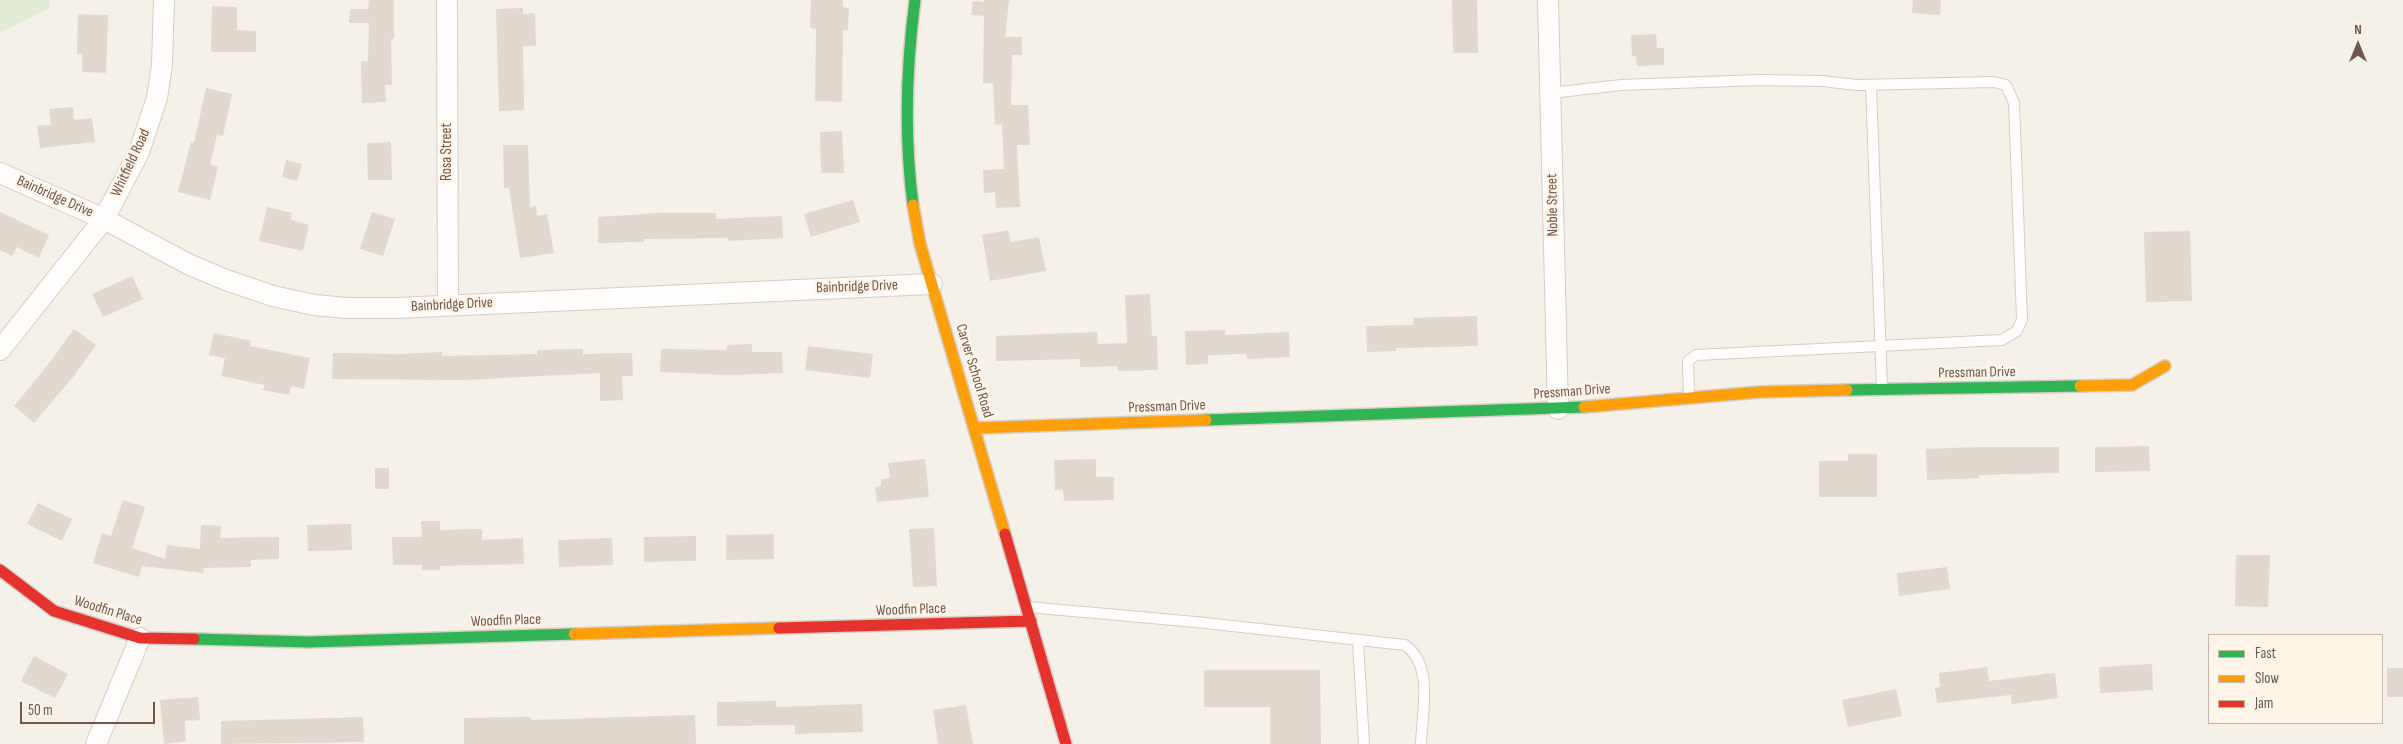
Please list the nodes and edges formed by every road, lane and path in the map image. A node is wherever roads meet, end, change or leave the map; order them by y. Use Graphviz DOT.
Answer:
graph roads {
  1 [pos="164,0"];
  2 [pos="447,0"];
  3 [pos="915,0"];
  4 [pos="1548,0"];
  5 [pos="1871,85"];
  6 [pos="1551,93"];
  7 [pos="0,173"];
  8 [pos="104,218"];
  9 [pos="932,284"];
  10 [pos="448,304"];
  11 [pos="1881,346"];
  12 [pos="0,350"];
  13 [pos="2165,366"];
  14 [pos="1882,390"];
  15 [pos="1689,398"];
  16 [pos="1558,409"];
  17 [pos="975,428"];
  18 [pos="0,570"];
  19 [pos="1027,607"];
  20 [pos="1031,621"];
  21 [pos="140,638"];
  22 [pos="1358,641"];
  23 [pos="96,744"];
  24 [pos="1066,744"];
  25 [pos="1364,744"];
  26 [pos="1420,744"];
  1 -- 8 [label="street, Whitfield Road"];
  2 -- 10 [label="street, Rosa Street"];
  3 -- 9 [label="street, Carver School Road"];
  4 -- 6 [label="street, Noble Street"];
  5 -- 6 [label="lane"];
  5 -- 11 [label="lane"];
  5 -- 11 [label="lane"];
  6 -- 16 [label="street, Noble Street"];
  7 -- 8 [label="street, Bainbridge Drive"];
  8 -- 10 [label="street, Bainbridge Drive"];
  8 -- 12 [label="street, Whitfield Road"];
  9 -- 10 [label="street, Bainbridge Drive"];
  9 -- 17 [label="street, Carver School Road"];
  11 -- 14 [label="lane"];
  11 -- 15 [label="lane"];
  13 -- 14 [label="street, Pressman Drive"];
  14 -- 15 [label="street, Pressman Drive"];
  15 -- 16 [label="street, Pressman Drive"];
  16 -- 17 [label="street, Pressman Drive"];
  17 -- 19 [label="street, Carver School Road"];
  18 -- 21 [label="street, Woodfin Place"];
  19 -- 20 [label="street, Carver School Road"];
  19 -- 22 [label="lane"];
  20 -- 21 [label="street, Woodfin Place"];
  20 -- 24 [label="street, Carver School Road"];
  21 -- 23 [label="street"];
  22 -- 25 [label="lane"];
  22 -- 26 [label="lane"];
}
